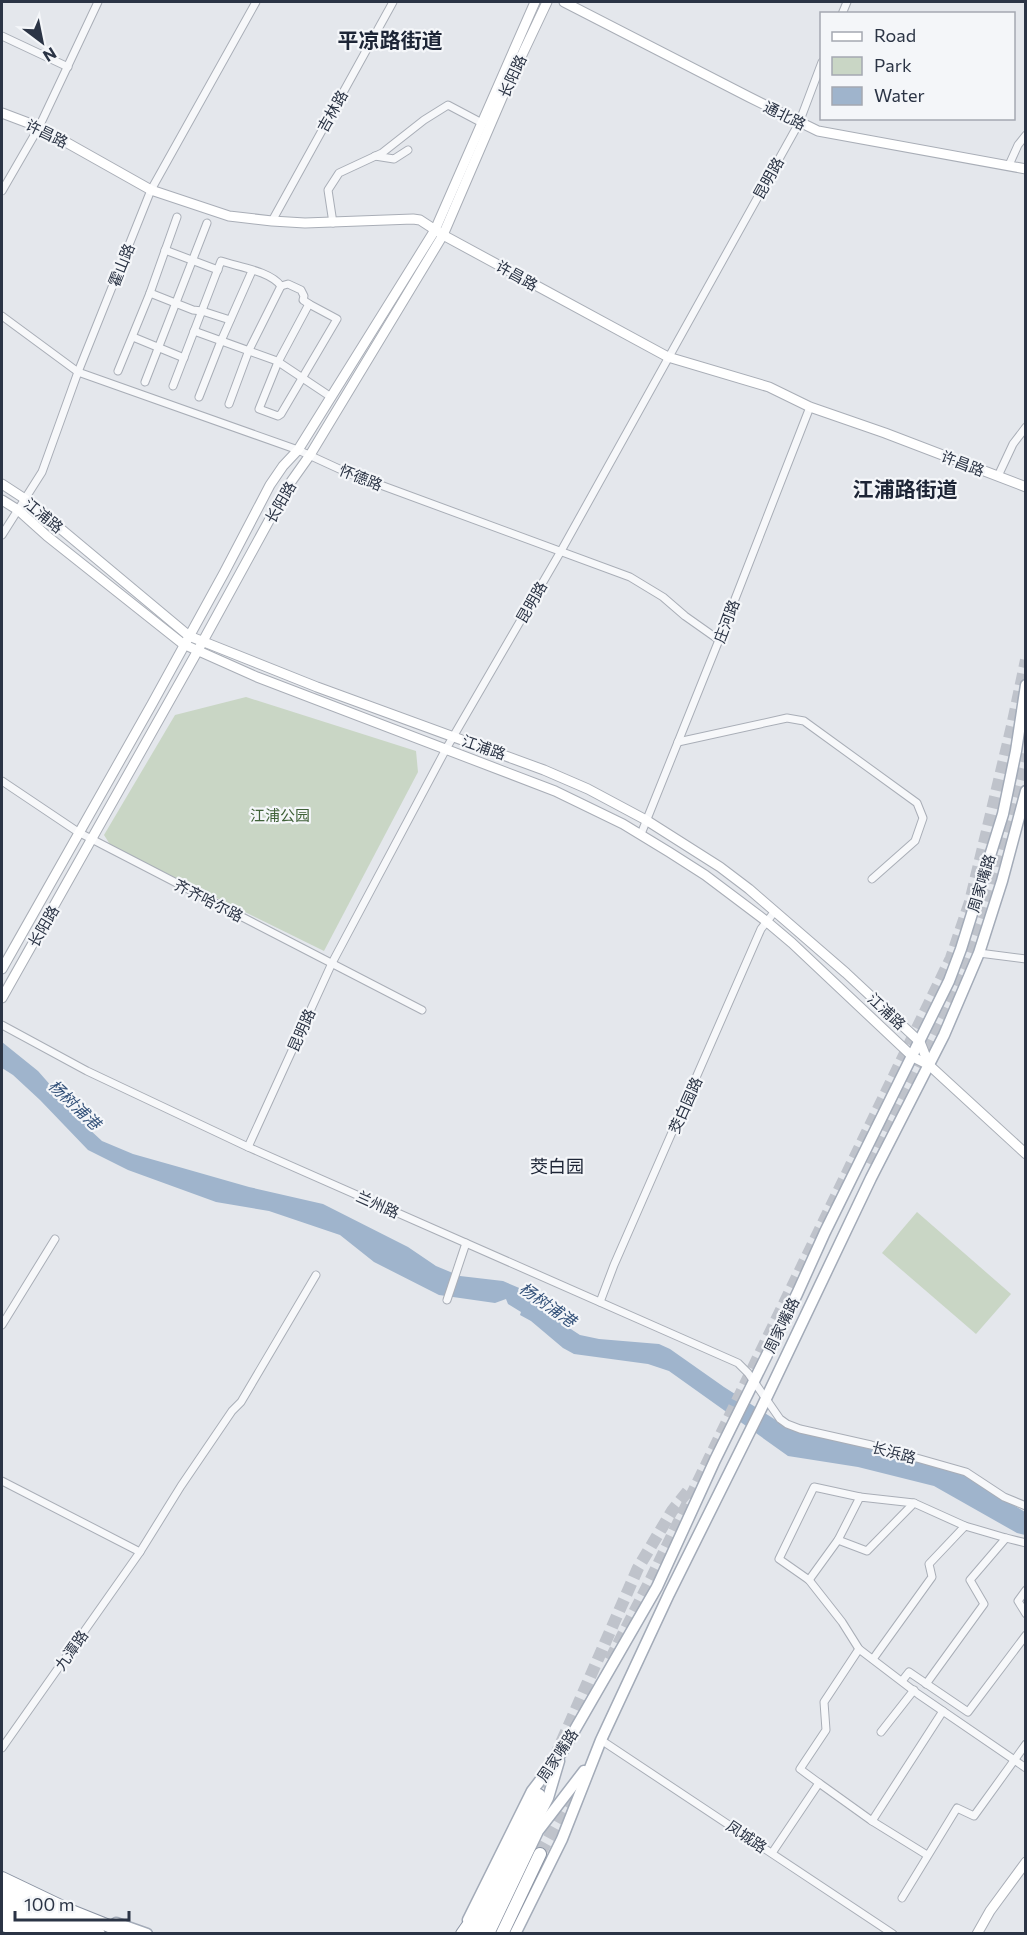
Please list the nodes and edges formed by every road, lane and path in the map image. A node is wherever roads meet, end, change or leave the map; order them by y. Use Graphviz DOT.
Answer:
graph roads {
  1 [pos="98,2"];
  2 [pos="256,2"];
  3 [pos="393,2"];
  4 [pos="534,2"];
  5 [pos="547,2"];
  6 [pos="564,2"];
  7 [pos="2,36"];
  8 [pos="68,67"];
  9 [pos="820,68"];
  10 [pos="2,113"];
  11 [pos="482,123"];
  12 [pos="800,123"];
  13 [pos="39,127"];
  14 [pos="1026,135"];
  15 [pos="408,150"];
  16 [pos="375,156"];
  17 [pos="1009,165"];
  18 [pos="1026,169"];
  19 [pos="151,190"];
  20 [pos="2,191"];
  21 [pos="177,217"];
  22 [pos="272,221"];
  23 [pos="207,223"];
  24 [pos="333,223"];
  25 [pos="439,232"];
  26 [pos="165,250"];
  27 [pos="193,260"];
  28 [pos="218,270"];
  29 [pos="252,271"];
  30 [pos="281,286"];
  31 [pos="150,293"];
  32 [pos="176,303"];
  33 [pos="309,304"];
  34 [pos="202,311"];
  35 [pos="2,316"];
  36 [pos="230,320"];
  37 [pos="194,332"];
  38 [pos="133,337"];
  39 [pos="221,340"];
  40 [pos="159,347"];
  41 [pos="249,350"];
  42 [pos="668,357"];
  43 [pos="184,358"];
  44 [pos="278,362"];
  45 [pos="118,370"];
  46 [pos="78,372"];
  47 [pos="302,377"];
  48 [pos="145,382"];
  49 [pos="173,386"];
  50 [pos="199,397"];
  51 [pos="331,397"];
  52 [pos="229,404"];
  53 [pos="810,407"];
  54 [pos="1026,427"];
  55 [pos="298,450"];
  56 [pos="310,455"];
  57 [pos="998,476"];
  58 [pos="2,484"];
  59 [pos="1026,488"];
  60 [pos="25,499"];
  61 [pos="2,500"];
  62 [pos="18,510"];
  63 [pos="2,535"];
  64 [pos="561,551"];
  65 [pos="189,636"];
  66 [pos="719,640"];
  67 [pos="203,642"];
  68 [pos="183,644"];
  69 [pos="197,652"];
  70 [pos="1026,685"];
  71 [pos="453,737"];
  72 [pos="678,742"];
  73 [pos="446,749"];
  74 [pos="2,781"];
  75 [pos="1026,791"];
  76 [pos="646,820"];
  77 [pos="78,832"];
  78 [pos="640,834"];
  79 [pos="92,839"];
  80 [pos="872,879"];
  81 [pos="775,911"];
  82 [pos="766,921"];
  83 [pos="979,952"];
  84 [pos="1026,959"];
  85 [pos="332,963"];
  86 [pos="2,969"];
  87 [pos="2,998"];
  88 [pos="422,1010"];
  89 [pos="2,1026"];
  90 [pos="920,1042"];
  91 [pos="913,1057"];
  92 [pos="929,1065"];
  93 [pos="248,1147"];
  94 [pos="1026,1154"];
  95 [pos="55,1239"];
  96 [pos="466,1243"];
  97 [pos="316,1275"];
  98 [pos="447,1300"];
  99 [pos="600,1302"];
  100 [pos="2,1325"];
  101 [pos="754,1381"];
  102 [pos="763,1405"];
  103 [pos="2,1481"];
  104 [pos="860,1497"];
  105 [pos="914,1503"];
  106 [pos="1026,1506"];
  107 [pos="965,1526"];
  108 [pos="1006,1538"];
  109 [pos="838,1540"];
  110 [pos="1026,1543"];
  111 [pos="140,1552"];
  112 [pos="809,1580"];
  113 [pos="1026,1590"];
  114 [pos="1026,1614"];
  115 [pos="1026,1635"];
  116 [pos="859,1649"];
  117 [pos="873,1659"];
  118 [pos="902,1682"];
  119 [pos="926,1684"];
  120 [pos="914,1690"];
  121 [pos="943,1711"];
  122 [pos="881,1732"];
  123 [pos="601,1740"];
  124 [pos="1026,1744"];
  125 [pos="2,1748"];
  126 [pos="562,1752"];
  127 [pos="1013,1760"];
  128 [pos="592,1761"];
  129 [pos="1026,1768"];
  130 [pos="819,1783"];
  131 [pos="539,1795"];
  132 [pos="872,1821"];
  133 [pos="772,1853"];
  134 [pos="540,1854"];
  135 [pos="927,1855"];
  136 [pos="1026,1862"];
  137 [pos="2,1876"];
  138 [pos="2,1888"];
  139 [pos="902,1898"];
  140 [pos="2,1901"];
  141 [pos="485,1901"];
  142 [pos="2,1908"];
  143 [pos="2,1915"];
  144 [pos="5,1929"];
  145 [pos="20,1934"];
  146 [pos="38,1934"];
  147 [pos="57,1934"];
  148 [pos="75,1934"];
  149 [pos="99,1934"];
  150 [pos="109,1934"];
  151 [pos="129,1934"];
  152 [pos="147,1934"];
  153 [pos="462,1934"];
  154 [pos="474,1934"];
  155 [pos="479,1934"];
  156 [pos="489,1934"];
  157 [pos="502,1934"];
  158 [pos="515,1934"];
  159 [pos="893,1934"];
  160 [pos="977,1934"];
  1 -- 8 [label="street"];
  2 -- 19 [label="street, 霍山路"];
  3 -- 22 [label="street, 吉林路"];
  4 -- 11 [label="main road, 长阳路"];
  5 -- 25 [label="main road, 长阳路"];
  6 -- 12 [label="main road, 通北路"];
  7 -- 8 [label="street"];
  8 -- 13 [label="street"];
  9 -- 12 [label="street, 昆明路"];
  10 -- 13 [label="main road, 许昌路"];
  11 -- 16 [label="street"];
  11 -- 25 [label="main road, 长阳路"];
  12 -- 17 [label="main road, 通北路"];
  12 -- 42 [label="street, 昆明路"];
  13 -- 19 [label="main road, 许昌路"];
  13 -- 20 [label="street"];
  14 -- 17 [label="street"];
  15 -- 16 [label="street"];
  16 -- 24 [label="street"];
  17 -- 18 [label="main road, 通北路"];
  19 -- 22 [label="main road, 许昌路"];
  19 -- 46 [label="street, 霍山路"];
  21 -- 26 [label="street"];
  22 -- 24 [label="main road, 许昌路"];
  23 -- 27 [label="street"];
  24 -- 25 [label="main road, 许昌路"];
  25 -- 42 [label="main road, 许昌路"];
  25 -- 51 [label="main road, 长阳路"];
  25 -- 56 [label="main road, 长阳路"];
  26 -- 27 [label="street"];
  26 -- 31 [label="street"];
  27 -- 28 [label="street"];
  27 -- 32 [label="street"];
  28 -- 29 [label="street"];
  28 -- 34 [label="street"];
  29 -- 30 [label="street"];
  29 -- 36 [label="street"];
  30 -- 33 [label="street"];
  30 -- 41 [label="street"];
  31 -- 32 [label="street"];
  31 -- 38 [label="street"];
  32 -- 34 [label="street"];
  32 -- 40 [label="street"];
  33 -- 44 [label="street"];
  33 -- 47 [label="street"];
  34 -- 36 [label="street"];
  34 -- 37 [label="street"];
  35 -- 46 [label="street, 怀德路"];
  36 -- 39 [label="street"];
  37 -- 39 [label="street"];
  37 -- 43 [label="street"];
  38 -- 40 [label="street"];
  38 -- 45 [label="street"];
  39 -- 41 [label="street"];
  39 -- 50 [label="street"];
  40 -- 43 [label="street"];
  40 -- 48 [label="street"];
  41 -- 44 [label="street"];
  41 -- 52 [label="street"];
  42 -- 53 [label="main road, 许昌路"];
  42 -- 64 [label="street, 昆明路"];
  43 -- 49 [label="street"];
  44 -- 47 [label="street"];
  44 -- 47 [label="street"];
  46 -- 55 [label="street, 怀德路"];
  46 -- 60 [label="street, 霍山路"];
  47 -- 51 [label="street"];
  51 -- 55 [label="main road, 长阳路"];
  53 -- 57 [label="main road, 许昌路"];
  53 -- 66 [label="street, 庄河路"];
  54 -- 57 [label="street"];
  55 -- 56 [label="street, 怀德路"];
  55 -- 65 [label="main road, 长阳路"];
  56 -- 64 [label="street, 怀德路"];
  56 -- 67 [label="main road, 长阳路"];
  57 -- 59 [label="main road, 许昌路"];
  58 -- 60 [label="main road, 江浦路"];
  60 -- 62 [label="street, 霍山路"];
  60 -- 65 [label="main road, 江浦路"];
  61 -- 62 [label="main road, 江浦路"];
  62 -- 63 [label="street, 霍山路"];
  62 -- 68 [label="main road, 江浦路"];
  64 -- 66 [label="street, 怀德路"];
  64 -- 71 [label="street, 昆明路"];
  65 -- 67 [label="main road, 江浦路"];
  65 -- 68 [label="main road, 长阳路"];
  66 -- 72 [label="street, 庄河路"];
  67 -- 69 [label="main road, 长阳路"];
  67 -- 71 [label="main road, 江浦路"];
  68 -- 69 [label="main road, 江浦路"];
  68 -- 77 [label="main road, 长阳路"];
  69 -- 73 [label="main road, 江浦路"];
  69 -- 79 [label="main road, 长阳路"];
  70 -- 90 [label="main road, 周家嘴路"];
  71 -- 73 [label="street, 昆明路"];
  71 -- 76 [label="main road, 江浦路"];
  72 -- 76 [label="street, 庄河路"];
  72 -- 80 [label="street"];
  73 -- 78 [label="main road, 江浦路"];
  73 -- 85 [label="street, 昆明路"];
  74 -- 77 [label="street, 齐齐哈尔路"];
  75 -- 83 [label="main road, 周家嘴路"];
  76 -- 78 [label="street, 庄河路"];
  76 -- 81 [label="main road, 江浦路"];
  77 -- 79 [label="street, 齐齐哈尔路"];
  77 -- 86 [label="main road, 长阳路"];
  78 -- 82 [label="main road, 江浦路"];
  79 -- 85 [label="street, 齐齐哈尔路"];
  79 -- 87 [label="main road, 长阳路"];
  81 -- 82 [label="street, 茭白园路"];
  81 -- 90 [label="main road, 江浦路"];
  82 -- 91 [label="main road, 江浦路"];
  82 -- 99 [label="street, 茭白园路"];
  83 -- 84 [label="street"];
  83 -- 92 [label="main road, 周家嘴路"];
  85 -- 88 [label="street, 齐齐哈尔路"];
  85 -- 93 [label="street, 昆明路"];
  89 -- 93 [label="street, 兰州路"];
  90 -- 91 [label="main road, 周家嘴路"];
  90 -- 92 [label="main road, 江浦路"];
  91 -- 92 [label="main road, 江浦路"];
  91 -- 101 [label="main road, 周家嘴路"];
  92 -- 94 [label="main road, 江浦路"];
  92 -- 102 [label="main road, 周家嘴路"];
  93 -- 96 [label="street, 兰州路"];
  95 -- 100 [label="street"];
  96 -- 98 [label="street"];
  96 -- 99 [label="street, 兰州路"];
  97 -- 111 [label="street, 九潭路"];
  99 -- 101 [label="street, 兰州路"];
  101 -- 102 [label="street, 长浜路"];
  101 -- 126 [label="main road, 周家嘴路"];
  102 -- 106 [label="street, 长浜路"];
  102 -- 123 [label="main road, 周家嘴路"];
  103 -- 111 [label="street"];
  104 -- 105 [label="street"];
  104 -- 109 [label="street"];
  104 -- 112 [label="street"];
  105 -- 107 [label="street"];
  105 -- 109 [label="street"];
  107 -- 108 [label="street"];
  107 -- 117 [label="street"];
  108 -- 110 [label="street"];
  108 -- 119 [label="street"];
  109 -- 112 [label="street"];
  111 -- 125 [label="street, 九潭路"];
  112 -- 116 [label="street"];
  113 -- 114 [label="street"];
  115 -- 119 [label="street"];
  116 -- 117 [label="street"];
  116 -- 130 [label="street"];
  117 -- 118 [label="street"];
  118 -- 119 [label="street"];
  118 -- 120 [label="street"];
  120 -- 121 [label="street"];
  120 -- 122 [label="street"];
  121 -- 127 [label="street"];
  121 -- 132 [label="street"];
  123 -- 128 [label="main road, 周家嘴路"];
  123 -- 133 [label="street, 凤城路"];
  124 -- 127 [label="street"];
  126 -- 153 [label="main road, 周家嘴路"];
  126 -- 155 [label="main road"];
  127 -- 129 [label="street"];
  127 -- 135 [label="street"];
  128 -- 156 [label="main road"];
  128 -- 158 [label="main road, 周家嘴路"];
  130 -- 132 [label="street"];
  130 -- 133 [label="street"];
  131 -- 141 [label="highway"];
  132 -- 135 [label="street"];
  133 -- 159 [label="street, 凤城路"];
  134 -- 157 [label="highway"];
  135 -- 139 [label="street"];
  136 -- 160 [label="main road"];
  137 -- 151 [label="highway"];
  137 -- 152 [label="main road"];
  138 -- 149 [label="highway"];
  138 -- 150 [label="main road"];
  140 -- 148 [label="highway"];
  141 -- 153 [label="highway"];
  141 -- 154 [label="highway"];
  142 -- 147 [label="main road"];
  143 -- 146 [label="highway"];
  144 -- 145 [label="main road"];
}
